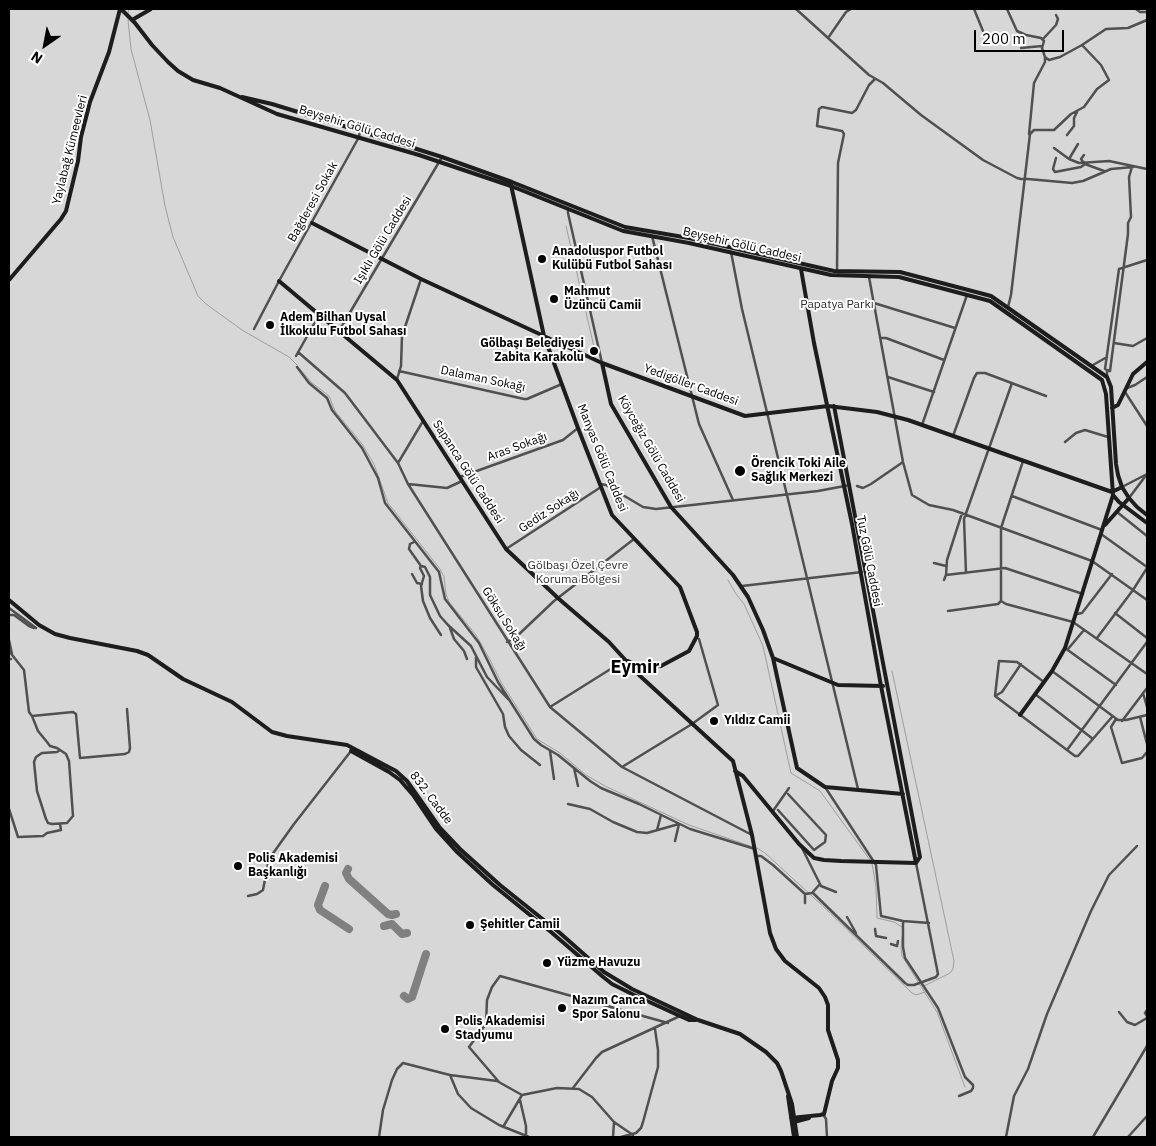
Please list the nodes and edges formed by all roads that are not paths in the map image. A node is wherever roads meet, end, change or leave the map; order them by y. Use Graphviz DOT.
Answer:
graph roads {
  1 [pos="120,9"];
  2 [pos="151,9"];
  3 [pos="796,9"];
  4 [pos="851,9"];
  5 [pos="974,9"];
  6 [pos="1007,9"];
  7 [pos="1136,9"];
  8 [pos="1147,12"];
  9 [pos="1056,15"];
  10 [pos="132,20"];
  11 [pos="1147,20"];
  12 [pos="983,31"];
  13 [pos="1024,34"];
  14 [pos="1013,37"];
  15 [pos="828,38"];
  16 [pos="1043,39"];
  17 [pos="1042,46"];
  18 [pos="1082,46"];
  19 [pos="1021,48"];
  20 [pos="1045,57"];
  21 [pos="876,79"];
  22 [pos="238,96"];
  23 [pos="1077,112"];
  24 [pos="360,131"];
  25 [pos="1067,135"];
  26 [pos="359,137"];
  27 [pos="1028,140"];
  28 [pos="1078,144"];
  29 [pos="1054,148"];
  30 [pos="1084,155"];
  31 [pos="442,157"];
  32 [pos="1056,158"];
  33 [pos="1069,159"];
  34 [pos="438,162"];
  35 [pos="1085,164"];
  36 [pos="1133,167"];
  37 [pos="1147,169"];
  38 [pos="1108,170"];
  39 [pos="1024,179"];
  40 [pos="512,184"];
  41 [pos="569,206"];
  42 [pos="312,223"];
  43 [pos="652,236"];
  44 [pos="731,252"];
  45 [pos="381,259"];
  46 [pos="1147,260"];
  47 [pos="801,266"];
  48 [pos="1123,268"];
  49 [pos="837,271"];
  50 [pos="865,271"];
  51 [pos="872,271"];
  52 [pos="869,277"];
  53 [pos="421,279"];
  54 [pos="9,280"];
  55 [pos="279,281"];
  56 [pos="967,295"];
  57 [pos="995,301"];
  58 [pos="874,303"];
  59 [pos="1008,307"];
  60 [pos="1005,312"];
  61 [pos="319,315"];
  62 [pos="955,328"];
  63 [pos="254,329"];
  64 [pos="339,331"];
  65 [pos="544,336"];
  66 [pos="880,338"];
  67 [pos="1147,338"];
  68 [pos="1109,341"];
  69 [pos="1113,342"];
  70 [pos="1107,357"];
  71 [pos="944,360"];
  72 [pos="1147,362"];
  73 [pos="602,363"];
  74 [pos="1093,366"];
  75 [pos="297,367"];
  76 [pos="399,370"];
  77 [pos="1107,370"];
  78 [pos="1106,376"];
  79 [pos="888,377"];
  80 [pos="1147,377"];
  81 [pos="397,380"];
  82 [pos="1102,380"];
  83 [pos="1012,383"];
  84 [pos="562,384"];
  85 [pos="1125,390"];
  86 [pos="934,392"];
  87 [pos="692,396"];
  88 [pos="1046,396"];
  89 [pos="1112,401"];
  90 [pos="1106,402"];
  91 [pos="828,406"];
  92 [pos="834,406"];
  93 [pos="1112,408"];
  94 [pos="768,413"];
  95 [pos="1112,414"];
  96 [pos="1107,415"];
  97 [pos="896,416"];
  98 [pos="423,421"];
  99 [pos="922,425"];
  100 [pos="1147,426"];
  101 [pos="578,428"];
  102 [pos="953,436"];
  103 [pos="1108,437"];
  104 [pos="1065,442"];
  105 [pos="988,448"];
  106 [pos="1024,460"];
  107 [pos="903,462"];
  108 [pos="398,463"];
  109 [pos="796,472"];
  110 [pos="787,474"];
  111 [pos="1147,474"];
  112 [pos="461,479"];
  113 [pos="408,484"];
  114 [pos="601,485"];
  115 [pos="847,486"];
  116 [pos="857,486"];
  117 [pos="1122,487"];
  118 [pos="1113,493"];
  119 [pos="787,494"];
  120 [pos="1012,496"];
  121 [pos="1129,498"];
  122 [pos="733,500"];
  123 [pos="1122,505"];
  124 [pos="671,507"];
  125 [pos="1116,512"];
  126 [pos="964,514"];
  127 [pos="1147,515"];
  128 [pos="1147,523"];
  129 [pos="1001,528"];
  130 [pos="1102,530"];
  131 [pos="1147,536"];
  132 [pos="634,539"];
  133 [pos="414,542"];
  134 [pos="506,549"];
  135 [pos="1092,561"];
  136 [pos="934,563"];
  137 [pos="421,566"];
  138 [pos="946,566"];
  139 [pos="1001,568"];
  140 [pos="1147,568"];
  141 [pos="862,572"];
  142 [pos="966,573"];
  143 [pos="412,574"];
  144 [pos="1112,574"];
  145 [pos="946,576"];
  146 [pos="807,579"];
  147 [pos="944,580"];
  148 [pos="423,583"];
  149 [pos="742,586"];
  150 [pos="1134,590"];
  151 [pos="1083,594"];
  152 [pos="559,599"];
  153 [pos="9,600"];
  154 [pos="1147,600"];
  155 [pos="1001,601"];
  156 [pos="9,608"];
  157 [pos="948,611"];
  158 [pos="1116,613"];
  159 [pos="1077,614"];
  160 [pos="9,615"];
  161 [pos="1073,622"];
  162 [pos="37,626"];
  163 [pos="450,627"];
  164 [pos="1084,630"];
  165 [pos="441,635"];
  166 [pos="1097,638"];
  167 [pos="1147,638"];
  168 [pos="699,639"];
  169 [pos="9,640"];
  170 [pos="507,642"];
  171 [pos="1147,642"];
  172 [pos="1067,648"];
  173 [pos="9,651"];
  174 [pos="12,654"];
  175 [pos="476,656"];
  176 [pos="773,658"];
  177 [pos="467,659"];
  178 [pos="626,660"];
  179 [pos="1130,663"];
  180 [pos="1021,664"];
  181 [pos="640,667"];
  182 [pos="1052,671"];
  183 [pos="1147,674"];
  184 [pos="639,675"];
  185 [pos="1044,682"];
  186 [pos="832,683"];
  187 [pos="1116,685"];
  188 [pos="884,686"];
  189 [pos="1147,688"];
  190 [pos="1143,693"];
  191 [pos="1035,694"];
  192 [pos="996,696"];
  193 [pos="512,703"];
  194 [pos="550,707"];
  195 [pos="1099,707"];
  196 [pos="1147,707"];
  197 [pos="128,709"];
  198 [pos="1020,715"];
  199 [pos="1147,715"];
  200 [pos="32,716"];
  201 [pos="1112,716"];
  202 [pos="1140,717"];
  203 [pos="1116,719"];
  204 [pos="1122,721"];
  205 [pos="692,724"];
  206 [pos="1082,730"];
  207 [pos="1145,730"];
  208 [pos="1092,739"];
  209 [pos="1147,744"];
  210 [pos="60,750"];
  211 [pos="550,750"];
  212 [pos="1067,750"];
  213 [pos="352,751"];
  214 [pos="1147,752"];
  215 [pos="369,758"];
  216 [pos="540,765"];
  217 [pos="574,767"];
  218 [pos="622,767"];
  219 [pos="735,771"];
  220 [pos="554,779"];
  221 [pos="578,786"];
  222 [pos="825,787"];
  223 [pos="790,788"];
  224 [pos="858,790"];
  225 [pos="788,794"];
  226 [pos="903,794"];
  227 [pos="568,804"];
  228 [pos="9,809"];
  229 [pos="778,810"];
  230 [pos="773,811"];
  231 [pos="661,815"];
  232 [pos="60,824"];
  233 [pos="679,824"];
  234 [pos="657,830"];
  235 [pos="796,830"];
  236 [pos="791,834"];
  237 [pos="752,835"];
  238 [pos="675,841"];
  239 [pos="801,846"];
  240 [pos="1137,846"];
  241 [pos="755,850"];
  242 [pos="756,856"];
  243 [pos="872,862"];
  244 [pos="916,863"];
  245 [pos="820,884"];
  246 [pos="836,892"];
  247 [pos="809,894"];
  248 [pos="248,896"];
  249 [pos="805,903"];
  250 [pos="847,917"];
  251 [pos="904,921"];
  252 [pos="929,923"];
  253 [pos="875,929"];
  254 [pos="858,937"];
  255 [pos="886,938"];
  256 [pos="898,941"];
  257 [pos="891,944"];
  258 [pos="570,945"];
  259 [pos="921,984"];
  260 [pos="1147,1010"];
  261 [pos="1119,1012"];
  262 [pos="680,1016"];
  263 [pos="1147,1017"];
  264 [pos="698,1020"];
  265 [pos="668,1022"];
  266 [pos="655,1028"];
  267 [pos="1147,1046"];
  268 [pos="450,1075"];
  269 [pos="499,1082"];
  270 [pos="574,1088"];
  271 [pos="522,1095"];
  272 [pos="959,1096"];
  273 [pos="520,1100"];
  274 [pos="823,1114"];
  275 [pos="1147,1116"];
  276 [pos="794,1119"];
  277 [pos="614,1122"];
  278 [pos="503,1127"];
  279 [pos="633,1135"];
  280 [pos="528,1136"];
  281 [pos="379,1137"];
  282 [pos="613,1137"];
  283 [pos="621,1137"];
  284 [pos="796,1137"];
  285 [pos="826,1137"];
  286 [pos="1006,1137"];
  287 [pos="1093,1137"];
  288 [pos="1128,1137"];
  1 -- 10 [label="street, Yaylabağ Kümeevleri"];
  1 -- 54 [label="street, Yaylabağ Kümeevleri"];
  2 -- 10 [label="street"];
  3 -- 15 [label="street"];
  4 -- 15 [label="street"];
  5 -- 12 [label="street"];
  6 -- 13 [label="street"];
  7 -- 8 [label="street"];
  9 -- 16 [label="street"];
  10 -- 22 [label="street, Yaylabağ Kümeevleri"];
  11 -- 18 [label="street"];
  13 -- 14 [label="street"];
  13 -- 16 [label="street"];
  15 -- 21 [label="street"];
  16 -- 17 [label="street"];
  17 -- 19 [label="street"];
  17 -- 20 [label="street"];
  18 -- 20 [label="street"];
  18 -- 23 [label="street"];
  20 -- 27 [label="street"];
  21 -- 39 [label="street"];
  21 -- 49 [label="street"];
  22 -- 24 [label="street"];
  22 -- 26 [label="street, Beyşehir Gölü Caddesi"];
  23 -- 25 [label="street"];
  23 -- 27 [label="street"];
  24 -- 26 [label="street, Bağderesi Sokak"];
  24 -- 31 [label="street"];
  26 -- 34 [label="street, Beyşehir Gölü Caddesi"];
  26 -- 42 [label="street, Bağderesi Sokak"];
  27 -- 39 [label="street"];
  28 -- 33 [label="street"];
  29 -- 33 [label="street"];
  30 -- 35 [label="street"];
  31 -- 34 [label="street, Işıklı Gölü Caddesi"];
  31 -- 40 [label="street"];
  32 -- 35 [label="street"];
  33 -- 35 [label="street"];
  34 -- 40 [label="street, Beyşehir Gölü Caddesi"];
  34 -- 45 [label="street, Işıklı Gölü Caddesi"];
  35 -- 36 [label="street"];
  35 -- 38 [label="street"];
  36 -- 37 [label="street"];
  36 -- 38 [label="street"];
  36 -- 48 [label="street"];
  38 -- 39 [label="street"];
  39 -- 59 [label="street"];
  40 -- 41 [label="street, Beyşehir Gölü Caddesi"];
  40 -- 65 [label="street, Manyas Gölü Caddesi"];
  41 -- 43 [label="street, Beyşehir Gölü Caddesi"];
  41 -- 47 [label="street"];
  41 -- 73 [label="street, Köyceğiz Gölü Caddesi"];
  42 -- 45 [label="street, Yedigöller Caddesi"];
  42 -- 55 [label="street, Bağderesi Sokak"];
  43 -- 44 [label="street, Beyşehir Gölü Caddesi"];
  43 -- 87 [label="street"];
  44 -- 47 [label="street, Beyşehir Gölü Caddesi"];
  44 -- 94 [label="street"];
  45 -- 53 [label="street, Yedigöller Caddesi"];
  45 -- 64 [label="street, Işıklı Gölü Caddesi"];
  46 -- 48 [label="street"];
  47 -- 49 [label="street"];
  47 -- 52 [label="street, Beyşehir Gölü Caddesi"];
  47 -- 91 [label="street, Tuz Gölü Caddesi"];
  48 -- 68 [label="street"];
  48 -- 69 [label="street"];
  49 -- 50 [label="street"];
  50 -- 51 [label="street"];
  50 -- 52 [label="street"];
  51 -- 52 [label="street"];
  51 -- 57 [label="street"];
  52 -- 56 [label="street, Beyşehir Gölü Caddesi"];
  52 -- 58 [label="street"];
  53 -- 65 [label="street, Yedigöller Caddesi"];
  53 -- 76 [label="street"];
  55 -- 61 [label="street, Sapanca Gölü Caddesi"];
  55 -- 63 [label="street, Bağderesi Sokak"];
  56 -- 57 [label="street, Beyşehir Gölü Caddesi"];
  56 -- 62 [label="street"];
  57 -- 59 [label="street"];
  57 -- 60 [label="street, Beyşehir Gölü Caddesi"];
  58 -- 62 [label="street"];
  58 -- 66 [label="street"];
  59 -- 60 [label="street"];
  59 -- 74 [label="street"];
  60 -- 82 [label="street, Beyşehir Gölü Caddesi"];
  61 -- 64 [label="street, Sapanca Gölü Caddesi"];
  61 -- 108 [label="street, Göksu Sokağı"];
  62 -- 71 [label="street"];
  64 -- 81 [label="street, Sapanca Gölü Caddesi"];
  65 -- 73 [label="street, Yedigöller Caddesi"];
  65 -- 84 [label="street, Manyas Gölü Caddesi"];
  66 -- 71 [label="street"];
  66 -- 79 [label="street"];
  67 -- 69 [label="street"];
  68 -- 69 [label="street"];
  68 -- 70 [label="street"];
  69 -- 77 [label="street"];
  70 -- 74 [label="street"];
  70 -- 77 [label="street"];
  71 -- 86 [label="street"];
  72 -- 85 [label="street"];
  73 -- 87 [label="street, Yedigöller Caddesi"];
  73 -- 124 [label="street, Köyceğiz Gölü Caddesi"];
  74 -- 78 [label="street"];
  75 -- 133 [label="street"];
  76 -- 81 [label="street"];
  76 -- 84 [label="street, Dalaman Sokağı"];
  77 -- 78 [label="street"];
  78 -- 82 [label="street"];
  78 -- 89 [label="street"];
  79 -- 86 [label="street"];
  79 -- 97 [label="street"];
  80 -- 85 [label="street"];
  81 -- 98 [label="street, Sapanca Gölü Caddesi"];
  82 -- 90 [label="street"];
  83 -- 88 [label="street"];
  83 -- 102 [label="street"];
  83 -- 105 [label="street"];
  84 -- 101 [label="street, Manyas Gölü Caddesi"];
  85 -- 93 [label="street"];
  85 -- 100 [label="street"];
  86 -- 99 [label="street"];
  87 -- 94 [label="street, Yedigöller Caddesi"];
  87 -- 122 [label="street"];
  89 -- 90 [label="street"];
  89 -- 93 [label="street"];
  90 -- 96 [label="street"];
  91 -- 92 [label="street, Yedigöller Caddesi"];
  91 -- 94 [label="street, Yedigöller Caddesi"];
  91 -- 115 [label="street, Tuz Gölü Caddesi"];
  92 -- 97 [label="street, Yedigöller Caddesi"];
  92 -- 115 [label="street, Tuz Gölü Caddesi"];
  93 -- 95 [label="street"];
  94 -- 119 [label="street"];
  95 -- 96 [label="street"];
  95 -- 117 [label="street"];
  96 -- 103 [label="street"];
  97 -- 99 [label="street, Yedigöller Caddesi"];
  97 -- 107 [label="street"];
  98 -- 108 [label="street"];
  98 -- 112 [label="street, Sapanca Gölü Caddesi"];
  99 -- 102 [label="street, Yedigöller Caddesi"];
  101 -- 112 [label="street, Aras Sokağı"];
  101 -- 114 [label="street, Manyas Gölü Caddesi"];
  102 -- 105 [label="street, Yedigöller Caddesi"];
  103 -- 104 [label="street"];
  103 -- 118 [label="street"];
  105 -- 106 [label="street, Yedigöller Caddesi"];
  105 -- 126 [label="street"];
  106 -- 118 [label="street, Yedigöller Caddesi"];
  106 -- 120 [label="street"];
  107 -- 116 [label="street"];
  107 -- 126 [label="street"];
  108 -- 113 [label="street, Göksu Sokağı"];
  109 -- 110 [label="street"];
  111 -- 117 [label="street"];
  111 -- 121 [label="street"];
  112 -- 113 [label="street, Aras Sokağı"];
  112 -- 134 [label="street, Sapanca Gölü Caddesi"];
  113 -- 170 [label="street, Göksu Sokağı"];
  114 -- 124 [label="street"];
  114 -- 132 [label="street, Manyas Gölü Caddesi"];
  114 -- 134 [label="street, Gediz Sokağı"];
  115 -- 119 [label="street"];
  115 -- 141 [label="street, Tuz Gölü Caddesi"];
  115 -- 188 [label="street, Tuz Gölü Caddesi"];
  117 -- 118 [label="street"];
  117 -- 121 [label="street"];
  118 -- 123 [label="street"];
  118 -- 130 [label="street"];
  119 -- 122 [label="street"];
  119 -- 146 [label="street"];
  120 -- 129 [label="street"];
  120 -- 130 [label="street"];
  121 -- 123 [label="street"];
  121 -- 127 [label="street"];
  122 -- 124 [label="street"];
  123 -- 125 [label="street"];
  123 -- 128 [label="street"];
  124 -- 149 [label="street, Köyceğiz Gölü Caddesi"];
  125 -- 130 [label="street"];
  125 -- 131 [label="street"];
  126 -- 129 [label="street"];
  126 -- 138 [label="street"];
  126 -- 142 [label="street"];
  129 -- 135 [label="street"];
  129 -- 139 [label="street"];
  130 -- 135 [label="street"];
  130 -- 140 [label="street"];
  132 -- 152 [label="street"];
  132 -- 181 [label="street, Manyas Gölü Caddesi"];
  133 -- 137 [label="street"];
  133 -- 193 [label="street"];
  134 -- 152 [label="street, Sapanca Gölü Caddesi"];
  135 -- 144 [label="street"];
  135 -- 151 [label="street"];
  136 -- 138 [label="street"];
  137 -- 148 [label="street"];
  137 -- 163 [label="street"];
  138 -- 145 [label="street"];
  139 -- 142 [label="street"];
  139 -- 151 [label="street"];
  139 -- 155 [label="street"];
  140 -- 150 [label="street"];
  141 -- 146 [label="street"];
  141 -- 188 [label="street, Tuz Gölü Caddesi"];
  142 -- 145 [label="street"];
  143 -- 148 [label="street"];
  144 -- 150 [label="street"];
  144 -- 159 [label="street"];
  145 -- 147 [label="street"];
  146 -- 149 [label="street"];
  146 -- 186 [label="street"];
  148 -- 165 [label="street"];
  149 -- 176 [label="street, Köyceğiz Gölü Caddesi"];
  150 -- 154 [label="street"];
  150 -- 158 [label="street"];
  151 -- 159 [label="street"];
  152 -- 170 [label="street"];
  152 -- 178 [label="street, Sapanca Gölü Caddesi"];
  153 -- 162 [label="street, 832. Cadde"];
  155 -- 157 [label="street"];
  155 -- 161 [label="street"];
  156 -- 160 [label="street"];
  156 -- 162 [label="street"];
  158 -- 166 [label="street"];
  158 -- 167 [label="street"];
  159 -- 161 [label="street"];
  160 -- 162 [label="street"];
  161 -- 164 [label="street"];
  161 -- 172 [label="street"];
  162 -- 215 [label="street, 832. Cadde"];
  163 -- 175 [label="street"];
  163 -- 177 [label="street"];
  164 -- 166 [label="street"];
  164 -- 172 [label="street"];
  166 -- 179 [label="street"];
  168 -- 205 [label="street"];
  169 -- 174 [label="street"];
  170 -- 194 [label="street, Göksu Sokağı"];
  171 -- 179 [label="street"];
  172 -- 182 [label="street"];
  172 -- 187 [label="street"];
  173 -- 174 [label="street"];
  174 -- 200 [label="street"];
  175 -- 193 [label="street"];
  175 -- 216 [label="street"];
  176 -- 186 [label="street"];
  176 -- 222 [label="street, Köyceğiz Gölü Caddesi"];
  178 -- 181 [label="street"];
  178 -- 184 [label="street, Sapanca Gölü Caddesi"];
  178 -- 194 [label="street"];
  179 -- 183 [label="street"];
  179 -- 187 [label="street"];
  180 -- 185 [label="street"];
  180 -- 192 [label="street"];
  180 -- 192 [label="street"];
  181 -- 184 [label="street"];
  182 -- 185 [label="street"];
  182 -- 195 [label="street"];
  184 -- 205 [label="street, Sapanca Gölü Caddesi"];
  185 -- 191 [label="street"];
  186 -- 188 [label="street"];
  186 -- 224 [label="street"];
  187 -- 195 [label="street"];
  188 -- 226 [label="street, Tuz Gölü Caddesi"];
  188 -- 244 [label="street, Tuz Gölü Caddesi"];
  189 -- 190 [label="street"];
  190 -- 196 [label="street"];
  190 -- 204 [label="street"];
  191 -- 198 [label="street"];
  191 -- 206 [label="street"];
  192 -- 198 [label="street"];
  193 -- 211 [label="street"];
  194 -- 218 [label="street, Göksu Sokağı"];
  195 -- 201 [label="street"];
  195 -- 206 [label="street"];
  197 -- 200 [label="street"];
  198 -- 212 [label="street"];
  199 -- 202 [label="street"];
  200 -- 210 [label="street"];
  201 -- 203 [label="street"];
  201 -- 208 [label="street"];
  202 -- 204 [label="street"];
  202 -- 207 [label="street"];
  203 -- 204 [label="street"];
  203 -- 214 [label="street"];
  205 -- 218 [label="street"];
  205 -- 219 [label="street, Sapanca Gölü Caddesi"];
  206 -- 208 [label="street"];
  206 -- 212 [label="street"];
  207 -- 209 [label="street"];
  208 -- 212 [label="street"];
  210 -- 232 [label="street"];
  210 -- 232 [label="street"];
  211 -- 217 [label="street"];
  211 -- 220 [label="street"];
  213 -- 215 [label="street, 832. Cadde"];
  213 -- 248 [label="street"];
  215 -- 258 [label="street, 832. Cadde"];
  217 -- 221 [label="street"];
  217 -- 231 [label="street"];
  218 -- 237 [label="street, Göksu Sokağı"];
  219 -- 230 [label="street, Sapanca Gölü Caddesi"];
  219 -- 237 [label="street"];
  222 -- 224 [label="street, Köyceğiz Gölü Caddesi"];
  222 -- 243 [label="street"];
  223 -- 230 [label="street"];
  224 -- 226 [label="street, Köyceğiz Gölü Caddesi"];
  225 -- 235 [label="street"];
  226 -- 244 [label="street, Tuz Gölü Caddesi"];
  227 -- 234 [label="street"];
  228 -- 232 [label="street"];
  229 -- 235 [label="street"];
  230 -- 236 [label="street, Sapanca Gölü Caddesi"];
  231 -- 233 [label="street"];
  231 -- 234 [label="street"];
  233 -- 234 [label="street"];
  233 -- 238 [label="street"];
  233 -- 241 [label="street"];
  235 -- 236 [label="street"];
  236 -- 239 [label="street, Sapanca Gölü Caddesi"];
  237 -- 241 [label="street"];
  239 -- 243 [label="street, Sapanca Gölü Caddesi"];
  239 -- 245 [label="street"];
  240 -- 286 [label="street"];
  241 -- 242 [label="street"];
  242 -- 247 [label="street"];
  242 -- 274 [label="street"];
  243 -- 244 [label="street, Sapanca Gölü Caddesi"];
  243 -- 251 [label="street"];
  244 -- 252 [label="street, Tuz Gölü Caddesi"];
  245 -- 246 [label="street"];
  245 -- 247 [label="street"];
  247 -- 249 [label="street"];
  247 -- 254 [label="street"];
  250 -- 254 [label="street"];
  251 -- 252 [label="street"];
  251 -- 259 [label="street"];
  252 -- 259 [label="street, Tuz Gölü Caddesi"];
  253 -- 255 [label="street"];
  254 -- 259 [label="street"];
  256 -- 257 [label="street"];
  258 -- 262 [label="street, 832. Cadde"];
  258 -- 264 [label="street, 832. Cadde"];
  259 -- 272 [label="street"];
  260 -- 263 [label="street"];
  261 -- 263 [label="street"];
  262 -- 264 [label="street, 832. Cadde"];
  262 -- 265 [label="street"];
  264 -- 276 [label="street, 832. Cadde"];
  265 -- 266 [label="street"];
  265 -- 269 [label="street"];
  266 -- 270 [label="street"];
  266 -- 279 [label="street"];
  267 -- 287 [label="street"];
  268 -- 269 [label="street"];
  268 -- 278 [label="street"];
  268 -- 281 [label="street"];
  269 -- 271 [label="street"];
  270 -- 271 [label="street"];
  270 -- 277 [label="street"];
  271 -- 273 [label="street"];
  273 -- 278 [label="street"];
  273 -- 280 [label="street"];
  274 -- 276 [label="street"];
  274 -- 285 [label="street"];
  275 -- 288 [label="street"];
  276 -- 284 [label="street, 832. Cadde"];
  277 -- 279 [label="street"];
  277 -- 282 [label="street"];
  278 -- 280 [label="street"];
  279 -- 283 [label="street"];
}
